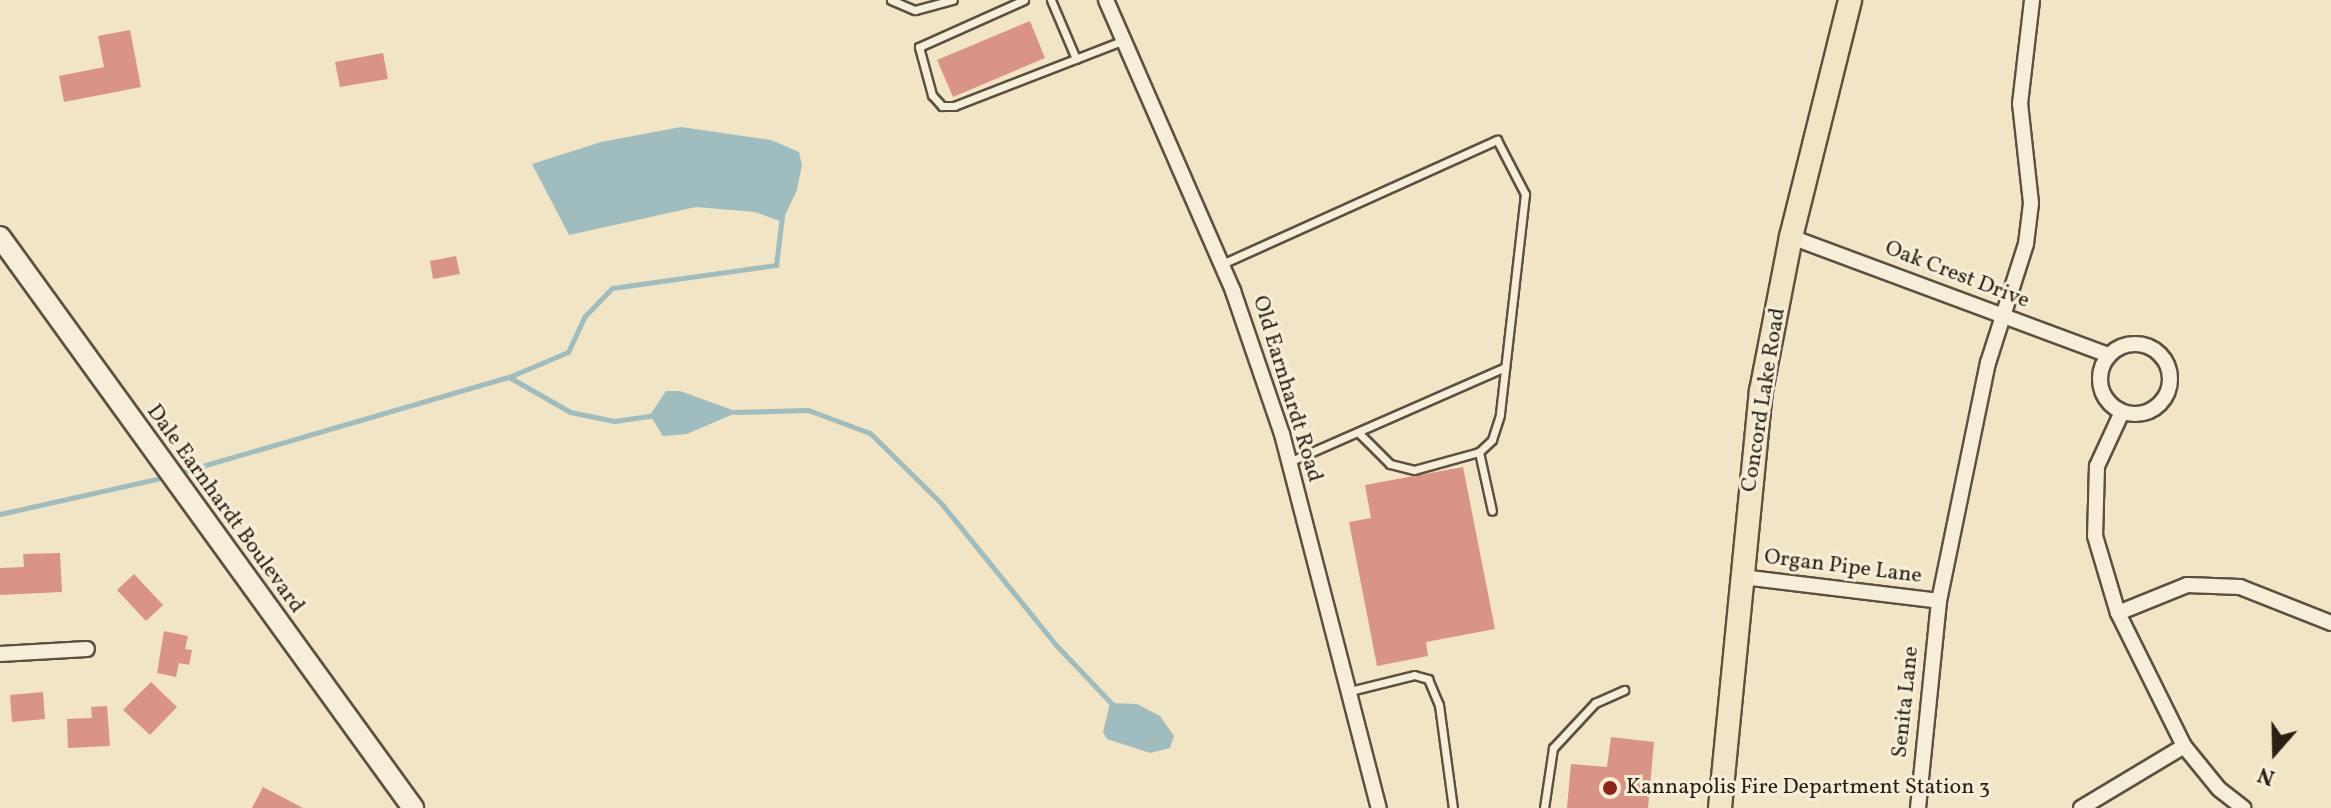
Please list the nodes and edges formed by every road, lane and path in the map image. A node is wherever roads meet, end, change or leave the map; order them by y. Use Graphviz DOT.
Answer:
graph roads {
  1 [pos="891,0"];
  2 [pos="953,0"];
  3 [pos="1024,0"];
  4 [pos="1051,0"];
  5 [pos="1106,0"];
  6 [pos="1850,0"];
  7 [pos="2032,0"];
  8 [pos="1125,40"];
  9 [pos="1076,59"];
  10 [pos="0,237"];
  11 [pos="1791,237"];
  12 [pos="1222,264"];
  13 [pos="2001,315"];
  14 [pos="2108,355"];
  15 [pos="1505,367"];
  16 [pos="2122,412"];
  17 [pos="1358,432"];
  18 [pos="1479,452"];
  19 [pos="1289,462"];
  20 [pos="1492,511"];
  21 [pos="1742,577"];
  22 [pos="1939,601"];
  23 [pos="2118,613"];
  24 [pos="2331,623"];
  25 [pos="87,649"];
  26 [pos="0,654"];
  27 [pos="1624,690"];
  28 [pos="1348,692"];
  29 [pos="2184,746"];
  30 [pos="413,808"];
  31 [pos="1379,808"];
  32 [pos="1453,808"];
  33 [pos="1544,808"];
  34 [pos="1720,808"];
  35 [pos="1918,808"];
  36 [pos="2081,808"];
  37 [pos="2243,808"];
  1 -- 2 [label="lane"];
  3 -- 9 [label="lane"];
  4 -- 9 [label="lane"];
  5 -- 8 [label="street, Old Earnhardt Road"];
  6 -- 11 [label="main road, Concord Lake Road"];
  7 -- 13 [label="street, Senita Lane"];
  8 -- 9 [label="lane"];
  8 -- 12 [label="street, Old Earnhardt Road"];
  10 -- 30 [label="main road, Dale Earnhardt Boulevard"];
  11 -- 13 [label="street, Oak Crest Drive"];
  11 -- 21 [label="main road, Concord Lake Road"];
  12 -- 15 [label="lane"];
  12 -- 19 [label="street, Old Earnhardt Road"];
  13 -- 14 [label="street, Oak Crest Drive"];
  13 -- 22 [label="street, Senita Lane"];
  14 -- 16 [label="street"];
  14 -- 16 [label="street"];
  15 -- 17 [label="lane"];
  15 -- 18 [label="lane"];
  16 -- 23 [label="street"];
  17 -- 18 [label="lane"];
  17 -- 19 [label="lane"];
  18 -- 20 [label="lane"];
  19 -- 28 [label="street, Old Earnhardt Road"];
  21 -- 22 [label="street, Organ Pipe Lane"];
  21 -- 34 [label="main road, Concord Lake Road"];
  22 -- 35 [label="street, Senita Lane"];
  23 -- 24 [label="street"];
  23 -- 29 [label="street"];
  25 -- 26 [label="street"];
  27 -- 33 [label="lane"];
  28 -- 31 [label="street, Old Earnhardt Road"];
  28 -- 32 [label="lane"];
  29 -- 36 [label="street"];
  29 -- 37 [label="street"];
}
